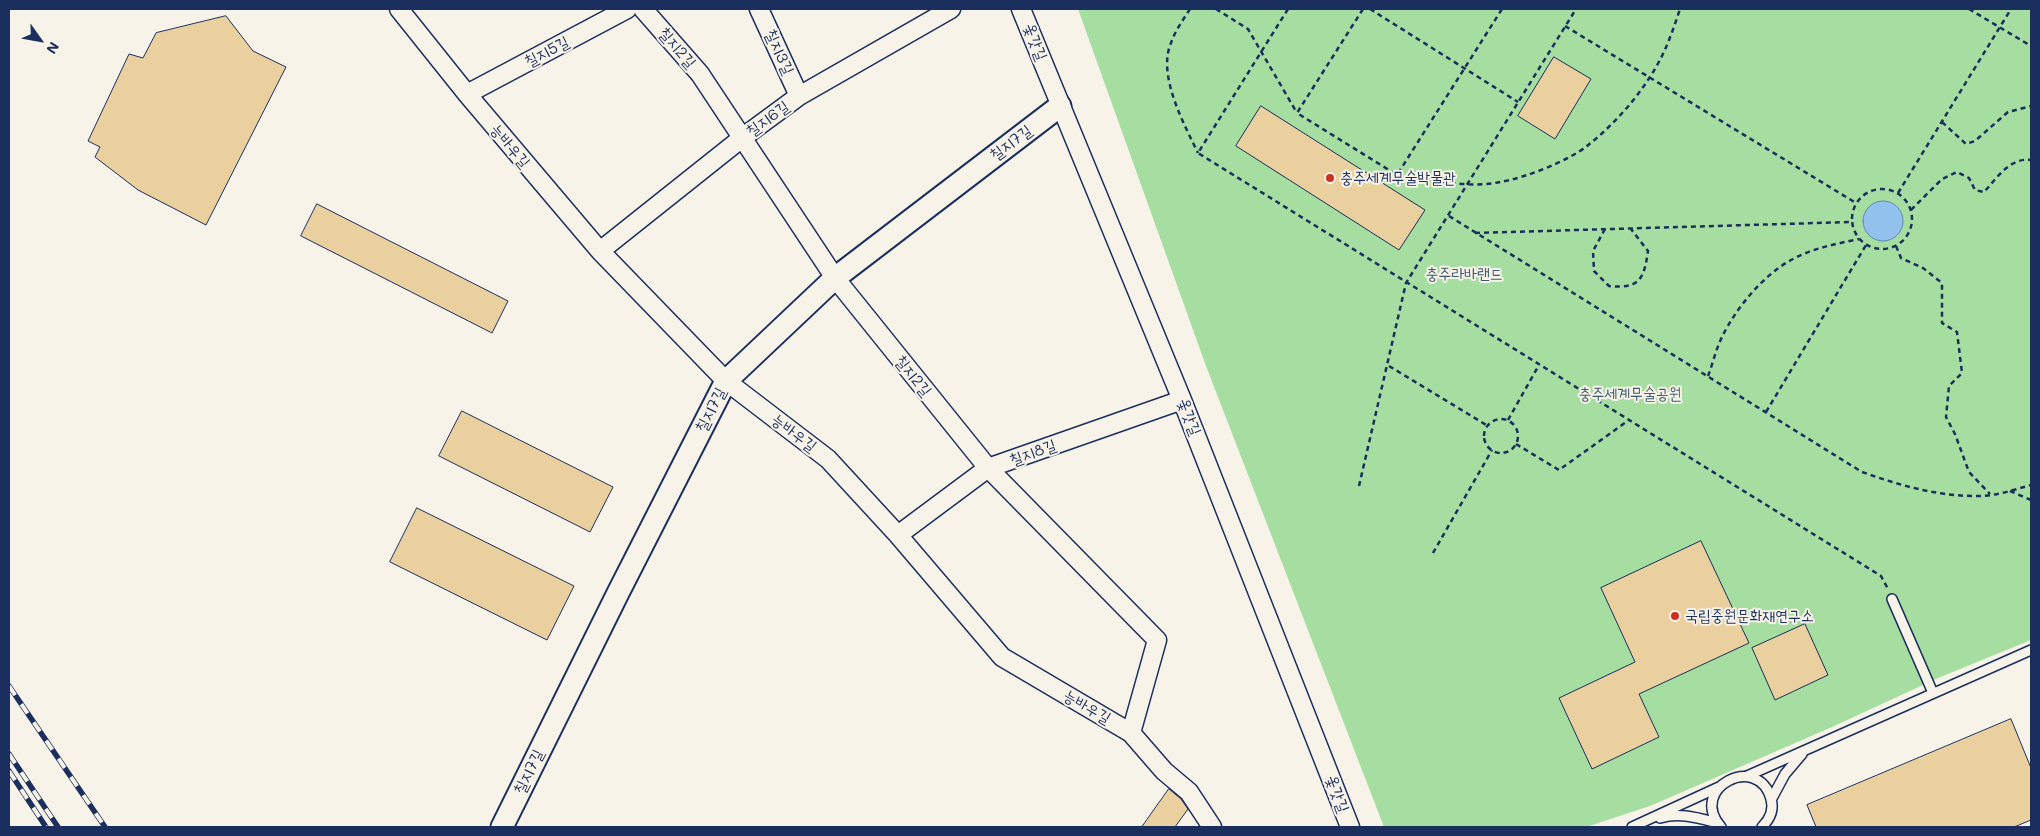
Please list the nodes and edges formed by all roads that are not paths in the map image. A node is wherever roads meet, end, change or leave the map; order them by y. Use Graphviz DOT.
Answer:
graph roads {
  1 [pos="398,9"];
  2 [pos="627,9"];
  3 [pos="643,9"];
  4 [pos="759,9"];
  5 [pos="951,9"];
  6 [pos="1021,9"];
  7 [pos="467,94"];
  8 [pos="799,96"];
  9 [pos="1060,106"];
  10 [pos="742,138"];
  11 [pos="600,251"];
  12 [pos="835,278"];
  13 [pos="726,382"];
  14 [pos="1182,400"];
  15 [pos="988,468"];
  16 [pos="898,535"];
  17 [pos="1892,599"];
  18 [pos="2031,650"];
  19 [pos="1933,693"];
  20 [pos="1131,733"];
  21 [pos="1810,748"];
  22 [pos="1747,776"];
  23 [pos="1720,786"];
  24 [pos="1771,800"];
  25 [pos="1719,825"];
  26 [pos="1635,826"];
  27 [pos="1765,826"];
  28 [pos="502,827"];
  29 [pos="1212,827"];
  30 [pos="1350,827"];
  1 -- 7 [label="street, 능바우길"];
  2 -- 7 [label="street, 칠지5길"];
  3 -- 10 [label="street, 칠지2길"];
  4 -- 8 [label="street, 칠지3길"];
  5 -- 8 [label="street, 칠지6길"];
  6 -- 9 [label="street, 옻갓길"];
  7 -- 11 [label="street, 능바우길"];
  8 -- 10 [label="street, 칠지6길"];
  9 -- 12 [label="street, 칠지7길"];
  9 -- 14 [label="street, 옻갓길"];
  10 -- 11 [label="street, 칠지6길"];
  10 -- 12 [label="street, 칠지2길"];
  11 -- 13 [label="street, 능바우길"];
  12 -- 13 [label="street, 칠지7길"];
  12 -- 15 [label="street, 칠지2길"];
  13 -- 16 [label="street, 능바우길"];
  13 -- 28 [label="street, 칠지7길"];
  14 -- 15 [label="street, 칠지8길"];
  14 -- 30 [label="street, 옻갓길"];
  15 -- 16 [label="street, 칠지8길"];
  15 -- 20 [label="street, 칠지2길"];
  16 -- 20 [label="street, 능바우길"];
  17 -- 19 [label="lane"];
  18 -- 19 [label="lane"];
  19 -- 21 [label="lane"];
  20 -- 29 [label="street, 능바우길"];
  21 -- 22 [label="lane"];
  21 -- 24 [label="lane"];
  22 -- 23 [label="lane"];
  22 -- 24 [label="lane"];
  23 -- 25 [label="lane"];
  23 -- 26 [label="lane"];
  24 -- 27 [label="lane"];
  25 -- 26 [label="lane"];
}
